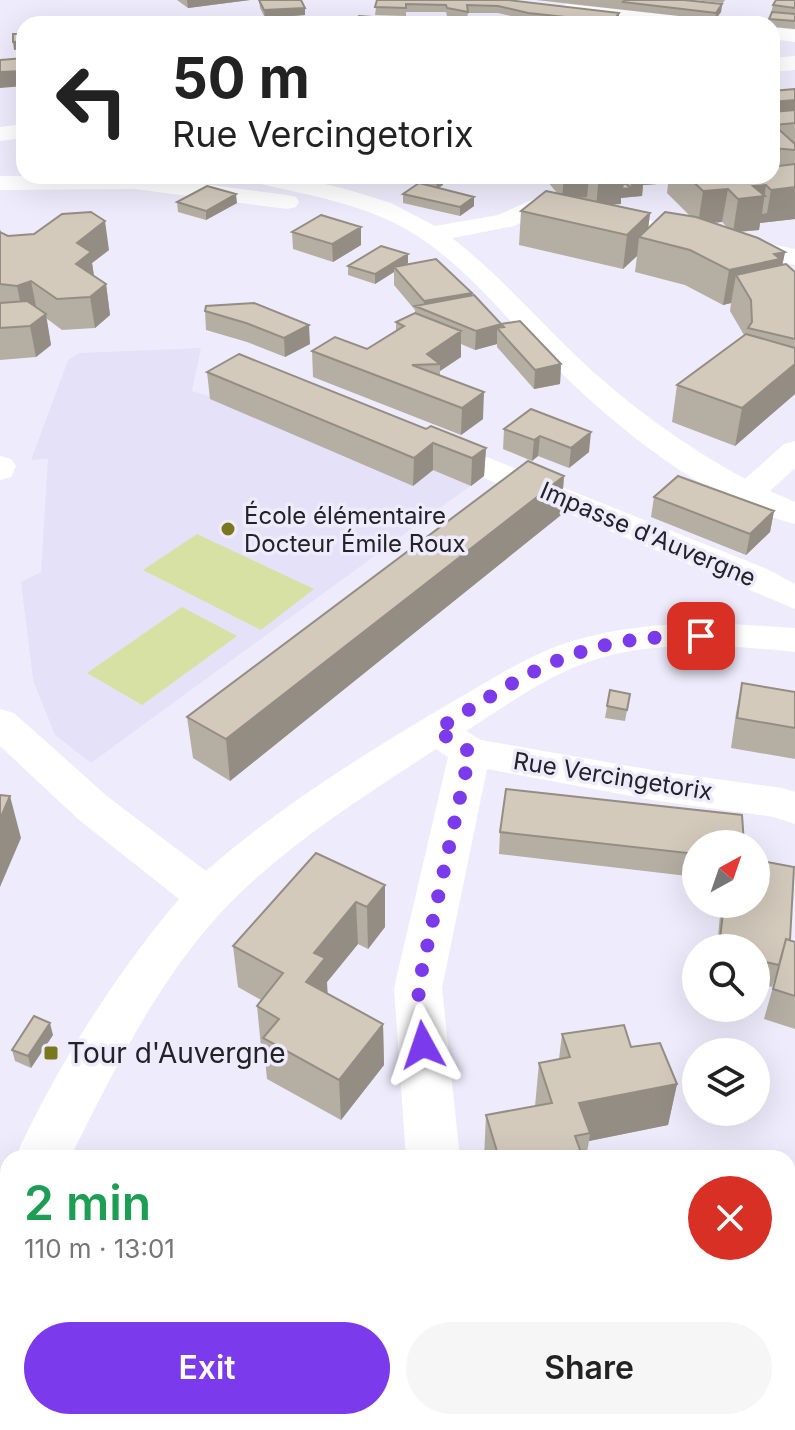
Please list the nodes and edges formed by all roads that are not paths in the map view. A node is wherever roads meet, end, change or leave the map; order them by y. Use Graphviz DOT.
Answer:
graph roads {
  1 [pos="553,7"];
  2 [pos="629,16"];
  3 [pos="150,184"];
  4 [pos="289,184"];
  5 [pos="356,201"];
  6 [pos="430,234"];
  7 [pos="795,257"];
  8 [pos="402,431"];
  9 [pos="795,451"];
  10 [pos="747,494"];
  11 [pos="795,514"];
  12 [pos="795,598"];
  13 [pos="795,640"];
  14 [pos="0,723"];
  15 [pos="453,741"];
  16 [pos="795,809"];
  17 [pos="208,897"];
  18 [pos="46,1150"];
  19 [pos="432,1150"];
  1 -- 2 [label="street"];
  3 -- 5 [label="street"];
  4 -- 5 [label="street"];
  5 -- 6 [label="street"];
  6 -- 7 [label="street"];
  6 -- 10 [label="street"];
  8 -- 12 [label="street, Impasse d'Auvergne"];
  9 -- 10 [label="street"];
  10 -- 11 [label="street"];
  13 -- 15 [label="street"];
  14 -- 17 [label="street"];
  15 -- 16 [label="street, Rue Vercingetorix"];
  15 -- 17 [label="street"];
  15 -- 19 [label="street"];
  17 -- 18 [label="street"];
}
